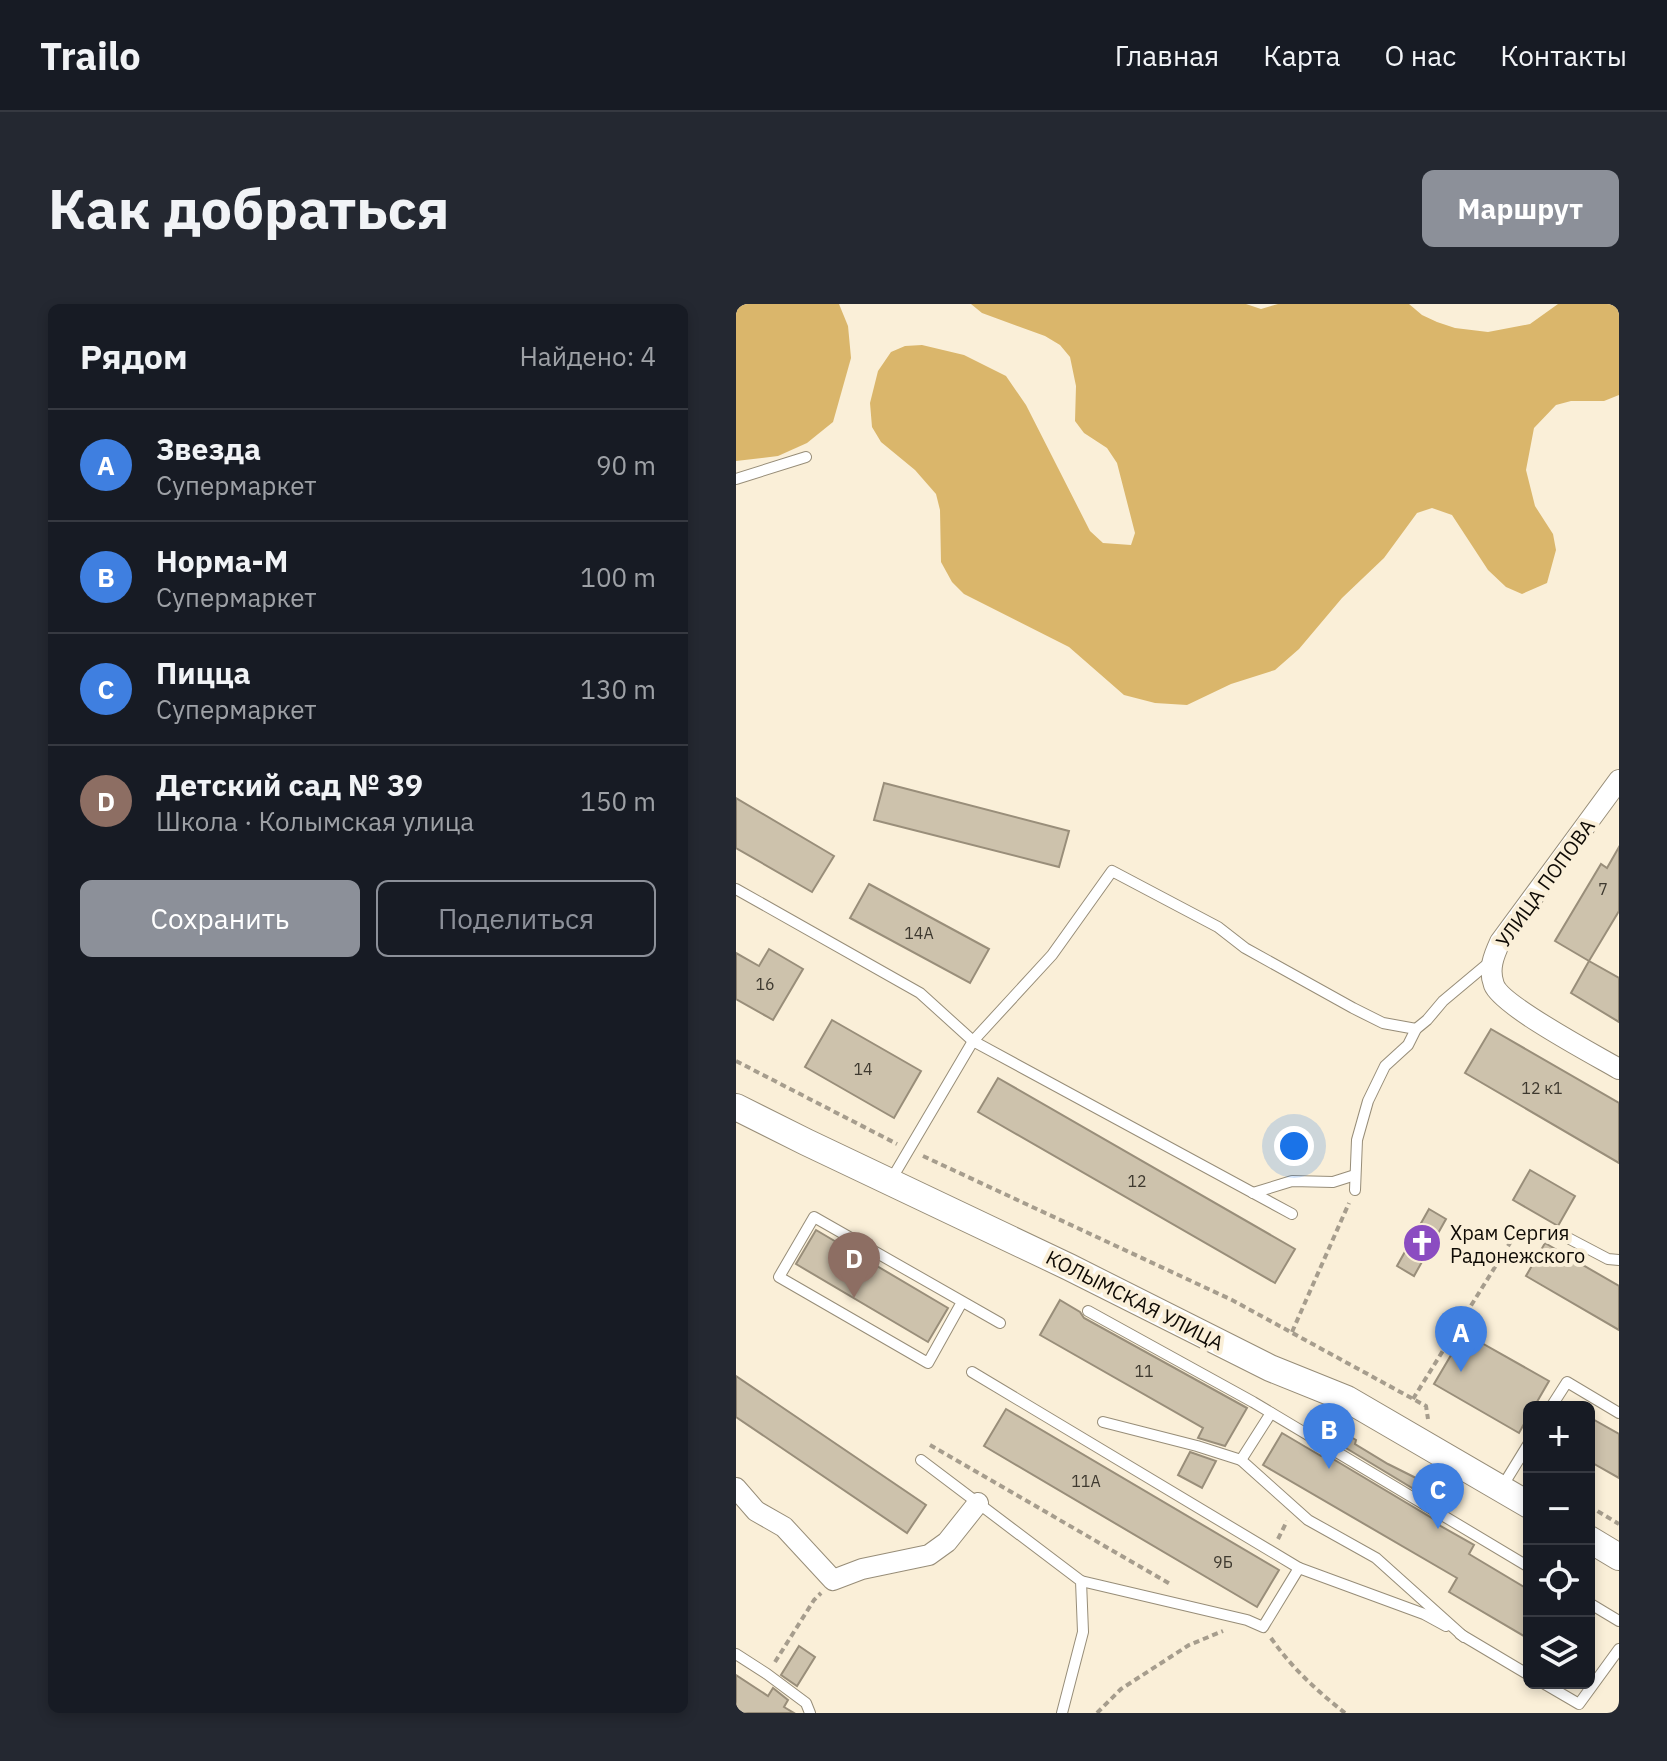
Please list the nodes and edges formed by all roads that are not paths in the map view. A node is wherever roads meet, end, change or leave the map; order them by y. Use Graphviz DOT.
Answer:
graph roads {
  1 [pos="806,457"];
  2 [pos="736,479"];
  3 [pos="1619,780"];
  4 [pos="736,889"];
  5 [pos="1492,960"];
  6 [pos="1416,1029"];
  7 [pos="973,1041"];
  8 [pos="1619,1069"];
  9 [pos="736,1107"];
  10 [pos="1355,1175"];
  11 [pos="890,1182"];
  12 [pos="1355,1190"];
  13 [pos="1253,1193"];
  14 [pos="1292,1214"];
  15 [pos="1568,1238"];
  16 [pos="1619,1260"];
  17 [pos="962,1302"];
  18 [pos="1088,1311"];
  19 [pos="1000,1323"];
  20 [pos="972,1372"];
  21 [pos="1555,1401"];
  22 [pos="1271,1413"];
  23 [pos="1619,1413"];
  24 [pos="1103,1422"];
  25 [pos="1523,1453"];
  26 [pos="921,1460"];
  27 [pos="1241,1460"];
  28 [pos="736,1488"];
  29 [pos="1501,1488"];
  30 [pos="1523,1501"];
  31 [pos="978,1503"];
  32 [pos="1595,1543"];
  33 [pos="1619,1557"];
  34 [pos="1523,1563"];
  35 [pos="1299,1568"];
  36 [pos="1081,1581"];
  37 [pos="1595,1607"];
  38 [pos="1619,1621"];
  39 [pos="1464,1637"];
  40 [pos="1619,1649"];
  41 [pos="736,1654"];
  42 [pos="1523,1671"];
  43 [pos="1595,1682"];
  44 [pos="1553,1689"];
  45 [pos="1590,1689"];
  46 [pos="810,1713"];
  47 [pos="1062,1713"];
  1 -- 2 [label="lane"];
  3 -- 5 [label="street, УЛИЦА ПОПОВА"];
  4 -- 7 [label="lane"];
  5 -- 6 [label="lane"];
  5 -- 8 [label="street, УЛИЦА ПОПОВА"];
  6 -- 7 [label="lane"];
  6 -- 10 [label="lane"];
  7 -- 11 [label="lane"];
  7 -- 13 [label="lane"];
  9 -- 11 [label="street, КОЛЫМСКАЯ УЛИЦА"];
  10 -- 12 [label="lane"];
  10 -- 13 [label="lane"];
  11 -- 29 [label="street, КОЛЫМСКАЯ УЛИЦА"];
  13 -- 14 [label="lane"];
  15 -- 16 [label="lane"];
  17 -- 17 [label="lane"];
  17 -- 19 [label="lane"];
  18 -- 22 [label="lane"];
  20 -- 35 [label="lane"];
  21 -- 23 [label="lane"];
  22 -- 27 [label="lane"];
  22 -- 34 [label="lane"];
  24 -- 27 [label="lane"];
  25 -- 29 [label="lane"];
  26 -- 31 [label="lane"];
  27 -- 39 [label="lane"];
  28 -- 31 [label="street"];
  29 -- 30 [label="street, КОЛЫМСКАЯ УЛИЦА"];
  31 -- 36 [label="lane"];
  32 -- 33 [label="street"];
  35 -- 36 [label="lane"];
  35 -- 39 [label="lane"];
  36 -- 47 [label="lane"];
  37 -- 38 [label="lane"];
  39 -- 42 [label="lane"];
  40 -- 43 [label="lane"];
  41 -- 46 [label="lane"];
  44 -- 45 [label="lane"];
}
